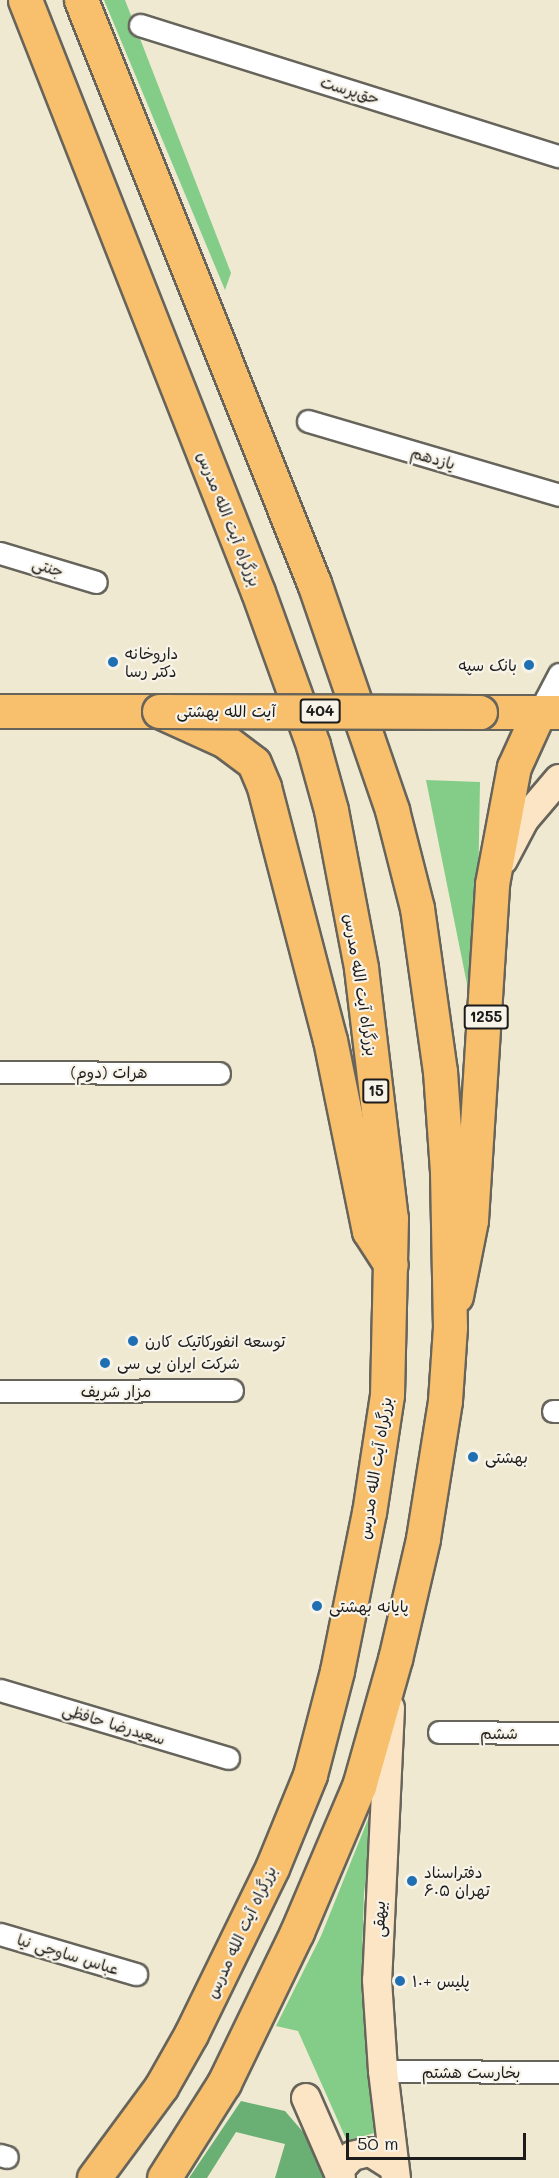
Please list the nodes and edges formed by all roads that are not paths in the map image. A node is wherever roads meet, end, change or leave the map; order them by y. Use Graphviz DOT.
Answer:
graph roads {
  1 [pos="25,0"];
  2 [pos="81,0"];
  3 [pos="140,25"];
  4 [pos="559,156"];
  5 [pos="308,421"];
  6 [pos="559,495"];
  7 [pos="0,553"];
  8 [pos="96,582"];
  9 [pos="559,674"];
  10 [pos="0,711"];
  11 [pos="159,711"];
  12 [pos="549,712"];
  13 [pos="559,779"];
  14 [pos="492,884"];
  15 [pos="0,1071"];
  16 [pos="219,1073"];
  17 [pos="391,1265"];
  18 [pos="450,1327"];
  19 [pos="232,1390"];
  20 [pos="0,1391"];
  21 [pos="395,1659"];
  22 [pos="0,1690"];
  23 [pos="439,1732"];
  24 [pos="559,1733"];
  25 [pos="228,1758"];
  26 [pos="0,1934"];
  27 [pos="136,1974"];
  28 [pos="382,2071"];
  29 [pos="559,2072"];
  30 [pos="306,2098"];
  31 [pos="395,2173"];
  32 [pos="340,2174"];
  33 [pos="94,2178"];
  34 [pos="164,2178"];
  1 -- 17 [label="main road, بزرگراه آیت الله مدرس / 15"];
  2 -- 18 [label="main road"];
  3 -- 4 [label="street, حق‌پرست"];
  5 -- 6 [label="street, یازدهم"];
  7 -- 8 [label="street, جنتی"];
  9 -- 12 [label="street, 1255"];
  10 -- 11 [label="main road, آیت الله بهشتی / 404"];
  11 -- 12 [label="main road, آیت الله بهشتی / 404, bridge"];
  11 -- 17 [label="main road"];
  12 -- 14 [label="main road, 1255"];
  13 -- 14 [label="main road"];
  14 -- 18 [label="main road, 1255"];
  15 -- 16 [label="street, هرات (دوم)"];
  17 -- 33 [label="main road, بزرگراه آیت الله مدرس / 15"];
  18 -- 21 [label="main road"];
  19 -- 20 [label="street, مزار شریف"];
  21 -- 28 [label="main road, بیهقی"];
  21 -- 34 [label="main road"];
  22 -- 25 [label="street, سعیدرضا حافظی"];
  23 -- 24 [label="street, ششم"];
  26 -- 27 [label="street, عباس ساوجی نیا"];
  28 -- 29 [label="street, بخارست هشتم"];
  28 -- 31 [label="main road, بیهقی"];
  30 -- 32 [label="main road"];
  31 -- 32 [label="main road"];
}
